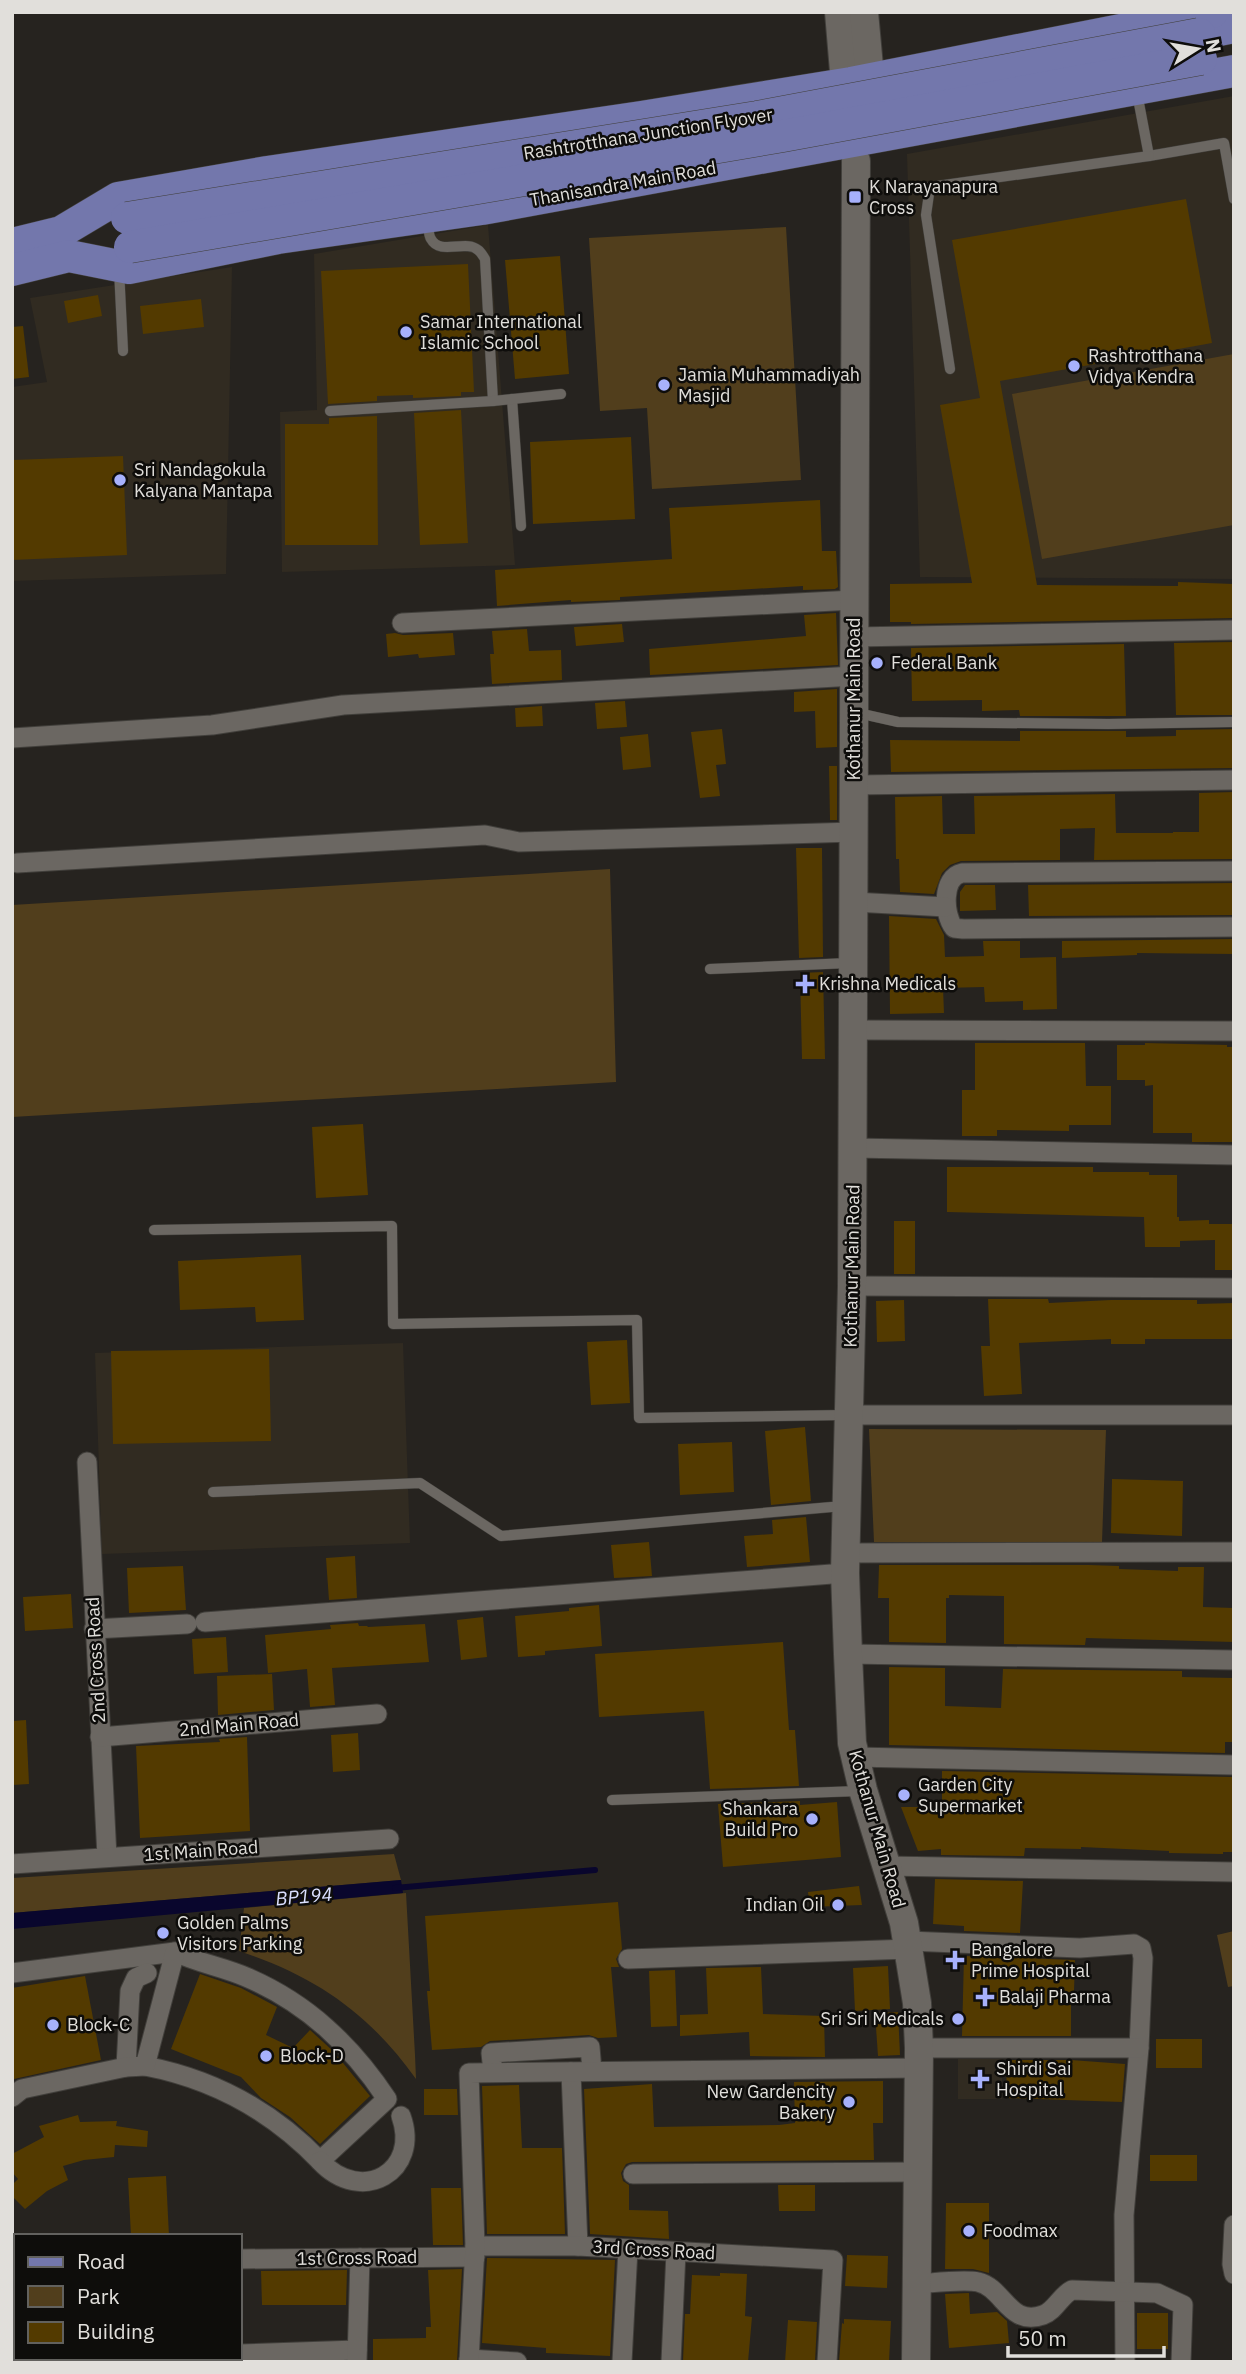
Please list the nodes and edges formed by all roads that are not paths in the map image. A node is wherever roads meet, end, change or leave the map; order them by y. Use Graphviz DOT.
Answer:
graph roads {
  1 [pos="839,12"];
  2 [pos="864,12"];
  3 [pos="1212,12"];
  4 [pos="1234,27"];
  5 [pos="1234,53"];
  6 [pos="1234,71"];
  7 [pos="853,74"];
  8 [pos="1137,89"];
  9 [pos="859,147"];
  10 [pos="1149,156"];
  11 [pos="267,172"];
  12 [pos="1234,199"];
  13 [pos="428,218"];
  14 [pos="278,238"];
  15 [pos="126,243"];
  16 [pos="12,244"];
  17 [pos="65,244"];
  18 [pos="12,270"];
  19 [pos="124,351"];
  20 [pos="950,369"];
  21 [pos="561,394"];
  22 [pos="512,399"];
  23 [pos="493,401"];
  24 [pos="331,411"];
  25 [pos="521,526"];
  26 [pos="854,600"];
  27 [pos="402,624"];
  28 [pos="1234,630"];
  29 [pos="854,636"];
  30 [pos="854,676"];
  31 [pos="854,712"];
  32 [pos="1234,722"];
  33 [pos="12,738"];
  34 [pos="1234,780"];
  35 [pos="854,785"];
  36 [pos="854,832"];
  37 [pos="17,863"];
  38 [pos="1234,871"];
  39 [pos="854,902"];
  40 [pos="946,907"];
  41 [pos="1234,927"];
  42 [pos="853,963"];
  43 [pos="710,969"];
  44 [pos="853,1030"];
  45 [pos="1234,1031"];
  46 [pos="853,1148"];
  47 [pos="1234,1155"];
  48 [pos="154,1230"];
  49 [pos="852,1286"];
  50 [pos="1234,1288"];
  51 [pos="849,1415"];
  52 [pos="1234,1415"];
  53 [pos="87,1462"];
  54 [pos="213,1492"];
  55 [pos="847,1505"];
  56 [pos="1234,1552"];
  57 [pos="845,1563"];
  58 [pos="94,1629"];
  59 [pos="848,1654"];
  60 [pos="1234,1660"];
  61 [pos="377,1714"];
  62 [pos="100,1737"];
  63 [pos="855,1757"];
  64 [pos="1234,1765"];
  65 [pos="863,1790"];
  66 [pos="612,1800"];
  67 [pos="389,1839"];
  68 [pos="107,1857"];
  69 [pos="12,1864"];
  70 [pos="886,1866"];
  71 [pos="1234,1872"];
  72 [pos="909,1945"];
  73 [pos="174,1952"];
  74 [pos="628,1959"];
  75 [pos="12,1973"];
  76 [pos="147,1973"];
  77 [pos="1139,2048"];
  78 [pos="918,2058"];
  79 [pos="136,2067"];
  80 [pos="592,2071"];
  81 [pos="571,2072"];
  82 [pos="493,2073"];
  83 [pos="12,2097"];
  84 [pos="401,2116"];
  85 [pos="320,2161"];
  86 [pos="917,2172"];
  87 [pos="633,2174"];
  88 [pos="1234,2225"];
  89 [pos="578,2246"];
  90 [pos="628,2249"];
  91 [pos="475,2251"];
  92 [pos="676,2252"];
  93 [pos="360,2258"];
  94 [pos="242,2259"];
  95 [pos="1234,2274"];
  96 [pos="916,2284"];
  97 [pos="1124,2292"];
  98 [pos="242,2354"];
  99 [pos="357,2356"];
  100 [pos="469,2360"];
  101 [pos="517,2362"];
  102 [pos="622,2362"];
  103 [pos="671,2362"];
  104 [pos="827,2362"];
  105 [pos="916,2362"];
  106 [pos="1125,2362"];
  107 [pos="1181,2362"];
  1 -- 7 [label="main road"];
  2 -- 7 [label="main road"];
  3 -- 7 [label="main road, Thanisandra Main Road"];
  4 -- 15 [label="main road, Rashtrotthana Junction Flyover, bridge"];
  5 -- 15 [label="main road, Rashtrotthana Junction Flyover, bridge"];
  6 -- 8 [label="main road, Thanisandra Main Road"];
  7 -- 9 [label="main road, Kothanur Main Road"];
  7 -- 11 [label="main road, Thanisandra Main Road"];
  8 -- 9 [label="main road, Thanisandra Main Road"];
  8 -- 10 [label="lane"];
  9 -- 13 [label="main road, Thanisandra Main Road"];
  9 -- 26 [label="main road, Kothanur Main Road"];
  10 -- 12 [label="lane"];
  10 -- 20 [label="lane"];
  11 -- 14 [label="main road"];
  11 -- 17 [label="main road, Thanisandra Main Road"];
  13 -- 14 [label="main road, Thanisandra Main Road"];
  13 -- 23 [label="lane"];
  14 -- 15 [label="main road, Thanisandra Main Road"];
  15 -- 17 [label="main road, Rashtrotthana Junction Flyover"];
  15 -- 17 [label="main road, Thanisandra Main Road"];
  15 -- 19 [label="lane"];
  16 -- 17 [label="main road, Thanisandra Main Road"];
  17 -- 18 [label="main road, Thanisandra Main Road"];
  21 -- 22 [label="lane"];
  22 -- 23 [label="lane"];
  22 -- 25 [label="lane"];
  23 -- 24 [label="lane"];
  26 -- 27 [label="street"];
  26 -- 29 [label="main road, Kothanur Main Road"];
  28 -- 29 [label="street"];
  29 -- 30 [label="main road, Kothanur Main Road"];
  30 -- 31 [label="main road, Kothanur Main Road"];
  30 -- 33 [label="street"];
  31 -- 32 [label="lane"];
  31 -- 35 [label="main road, Kothanur Main Road"];
  34 -- 35 [label="street"];
  35 -- 36 [label="main road, Kothanur Main Road"];
  36 -- 37 [label="street"];
  36 -- 39 [label="main road, Kothanur Main Road"];
  38 -- 40 [label="street"];
  39 -- 40 [label="street"];
  39 -- 42 [label="main road, Kothanur Main Road"];
  40 -- 41 [label="street"];
  42 -- 43 [label="lane"];
  42 -- 44 [label="main road, Kothanur Main Road"];
  44 -- 45 [label="street"];
  44 -- 46 [label="main road, Kothanur Main Road"];
  46 -- 47 [label="street"];
  46 -- 49 [label="main road, Kothanur Main Road"];
  48 -- 51 [label="lane"];
  49 -- 50 [label="street"];
  49 -- 51 [label="main road, Kothanur Main Road"];
  51 -- 52 [label="street"];
  51 -- 55 [label="main road, Kothanur Main Road"];
  53 -- 58 [label="street, 2nd Cross Road"];
  54 -- 55 [label="lane"];
  55 -- 57 [label="main road, Kothanur Main Road"];
  56 -- 57 [label="street"];
  57 -- 58 [label="street"];
  57 -- 59 [label="main road, Kothanur Main Road"];
  58 -- 62 [label="street, 2nd Cross Road"];
  59 -- 60 [label="street"];
  59 -- 63 [label="main road, Kothanur Main Road"];
  61 -- 62 [label="street, 2nd Main Road"];
  62 -- 68 [label="street, 2nd Cross Road"];
  63 -- 64 [label="street"];
  63 -- 65 [label="main road, Kothanur Main Road"];
  65 -- 66 [label="lane"];
  65 -- 70 [label="main road, Kothanur Main Road"];
  67 -- 68 [label="street, 1st Main Road"];
  68 -- 69 [label="street, 1st Main Road"];
  70 -- 71 [label="street"];
  70 -- 72 [label="main road, Kothanur Main Road"];
  72 -- 74 [label="street"];
  72 -- 77 [label="street"];
  72 -- 78 [label="main road, Kothanur Main Road"];
  73 -- 75 [label="street"];
  73 -- 79 [label="street"];
  73 -- 85 [label="street"];
  76 -- 79 [label="street"];
  77 -- 78 [label="street"];
  77 -- 97 [label="street"];
  78 -- 80 [label="street"];
  78 -- 86 [label="main road, Kothanur Main Road"];
  79 -- 83 [label="street"];
  79 -- 85 [label="street"];
  80 -- 81 [label="street"];
  80 -- 82 [label="street"];
  81 -- 82 [label="street"];
  81 -- 89 [label="street"];
  82 -- 91 [label="street"];
  84 -- 85 [label="street"];
  86 -- 87 [label="street"];
  86 -- 96 [label="main road, Kothanur Main Road"];
  88 -- 95 [label="street"];
  89 -- 90 [label="street, 3rd Cross Road"];
  89 -- 91 [label="street, 3rd Cross Road"];
  90 -- 92 [label="street, 3rd Cross Road"];
  90 -- 102 [label="street"];
  91 -- 93 [label="street, 1st Cross Road"];
  91 -- 100 [label="street"];
  92 -- 103 [label="street"];
  92 -- 104 [label="street, 3rd Cross Road"];
  93 -- 94 [label="street, 1st Cross Road"];
  93 -- 99 [label="street"];
  96 -- 97 [label="street"];
  96 -- 105 [label="main road, Kothanur Main Road"];
  97 -- 106 [label="street"];
  97 -- 107 [label="street"];
  98 -- 99 [label="street"];
  100 -- 101 [label="street"];
}
